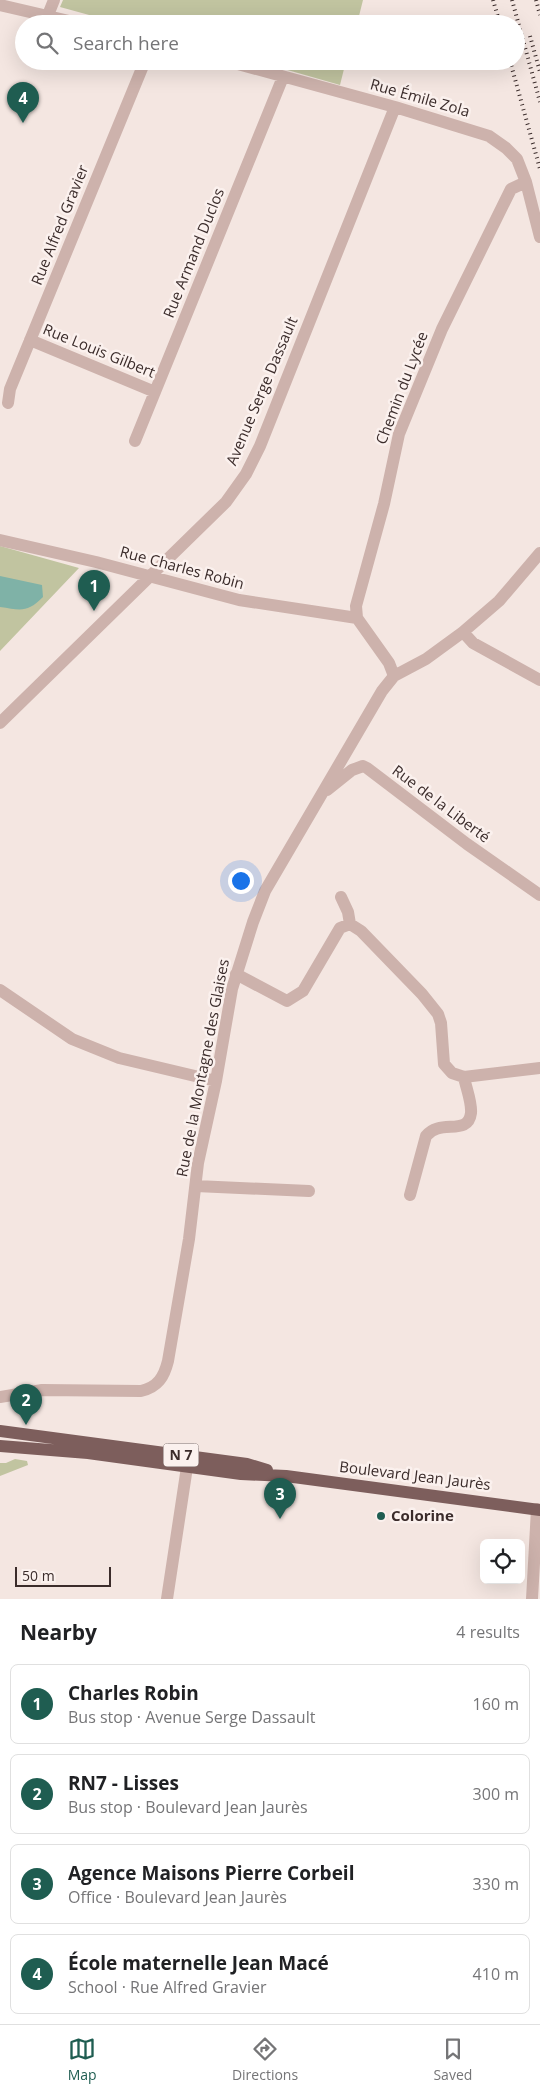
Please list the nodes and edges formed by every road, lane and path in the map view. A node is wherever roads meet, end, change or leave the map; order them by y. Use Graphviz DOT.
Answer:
graph roads {
  1 [pos="54,0"];
  2 [pos="0,5"];
  3 [pos="48,15"];
  4 [pos="141,70"];
  5 [pos="258,70"];
  6 [pos="283,77"];
  7 [pos="395,107"];
  8 [pos="526,182"];
  9 [pos="540,237"];
  10 [pos="30,340"];
  11 [pos="155,392"];
  12 [pos="8,403"];
  13 [pos="135,441"];
  14 [pos="0,540"];
  15 [pos="540,553"];
  16 [pos="151,576"];
  17 [pos="358,618"];
  18 [pos="464,632"];
  19 [pos="394,676"];
  20 [pos="540,680"];
  21 [pos="0,723"];
  22 [pos="324,792"];
  23 [pos="540,895"];
  24 [pos="341,896"];
  25 [pos="350,924"];
  26 [pos="236,974"];
  27 [pos="0,990"];
  28 [pos="540,1068"];
  29 [pos="464,1077"];
  30 [pos="216,1081"];
  31 [pos="196,1186"];
  32 [pos="309,1191"];
  33 [pos="410,1195"];
  34 [pos="0,1397"];
  35 [pos="0,1431"];
  36 [pos="0,1446"];
  37 [pos="187,1467"];
  38 [pos="286,1476"];
  39 [pos="538,1509"];
  40 [pos="167,1599"];
  41 [pos="532,1599"];
  1 -- 3 [label="street"];
  2 -- 3 [label="street"];
  4 -- 10 [label="street, Rue Alfred Gravier"];
  5 -- 6 [label="street, Rue Émile Zola"];
  6 -- 7 [label="street, Rue Émile Zola"];
  6 -- 11 [label="street, Rue Armand Duclos"];
  7 -- 8 [label="street, Rue Émile Zola"];
  7 -- 16 [label="street, Avenue Serge Dassault"];
  8 -- 9 [label="street, Rue Émile Zola"];
  8 -- 17 [label="street, Chemin du Lycée"];
  10 -- 11 [label="street, Rue Louis Gilbert"];
  10 -- 12 [label="street, Rue Alfred Gravier"];
  11 -- 13 [label="street, Rue Armand Duclos"];
  14 -- 16 [label="street, Rue Charles Robin"];
  15 -- 18 [label="street, Rue de la Montagne des Glaises"];
  16 -- 17 [label="street, Rue Charles Robin"];
  16 -- 21 [label="street, Avenue Serge Dassault"];
  17 -- 19 [label="street"];
  18 -- 19 [label="street, Rue de la Montagne des Glaises"];
  18 -- 20 [label="street"];
  19 -- 22 [label="street, Rue de la Montagne des Glaises"];
  22 -- 23 [label="street, Rue de la Liberté"];
  22 -- 26 [label="street, Rue de la Montagne des Glaises"];
  24 -- 25 [label="street"];
  25 -- 26 [label="street"];
  25 -- 29 [label="street"];
  26 -- 30 [label="street, Rue de la Montagne des Glaises"];
  27 -- 30 [label="street"];
  28 -- 29 [label="street"];
  29 -- 33 [label="street"];
  30 -- 31 [label="street, Rue de la Montagne des Glaises"];
  31 -- 32 [label="street"];
  31 -- 34 [label="street, Rue de la Montagne des Glaises"];
  35 -- 38 [label="main road, Boulevard Jean Jaurès / N 7"];
  36 -- 37 [label="main road, Boulevard Jean Jaurès / N 7"];
  37 -- 38 [label="main road, Boulevard Jean Jaurès / N 7"];
  37 -- 40 [label="street"];
  38 -- 39 [label="main road, Boulevard Jean Jaurès / N 7"];
  39 -- 41 [label="street"];
}
